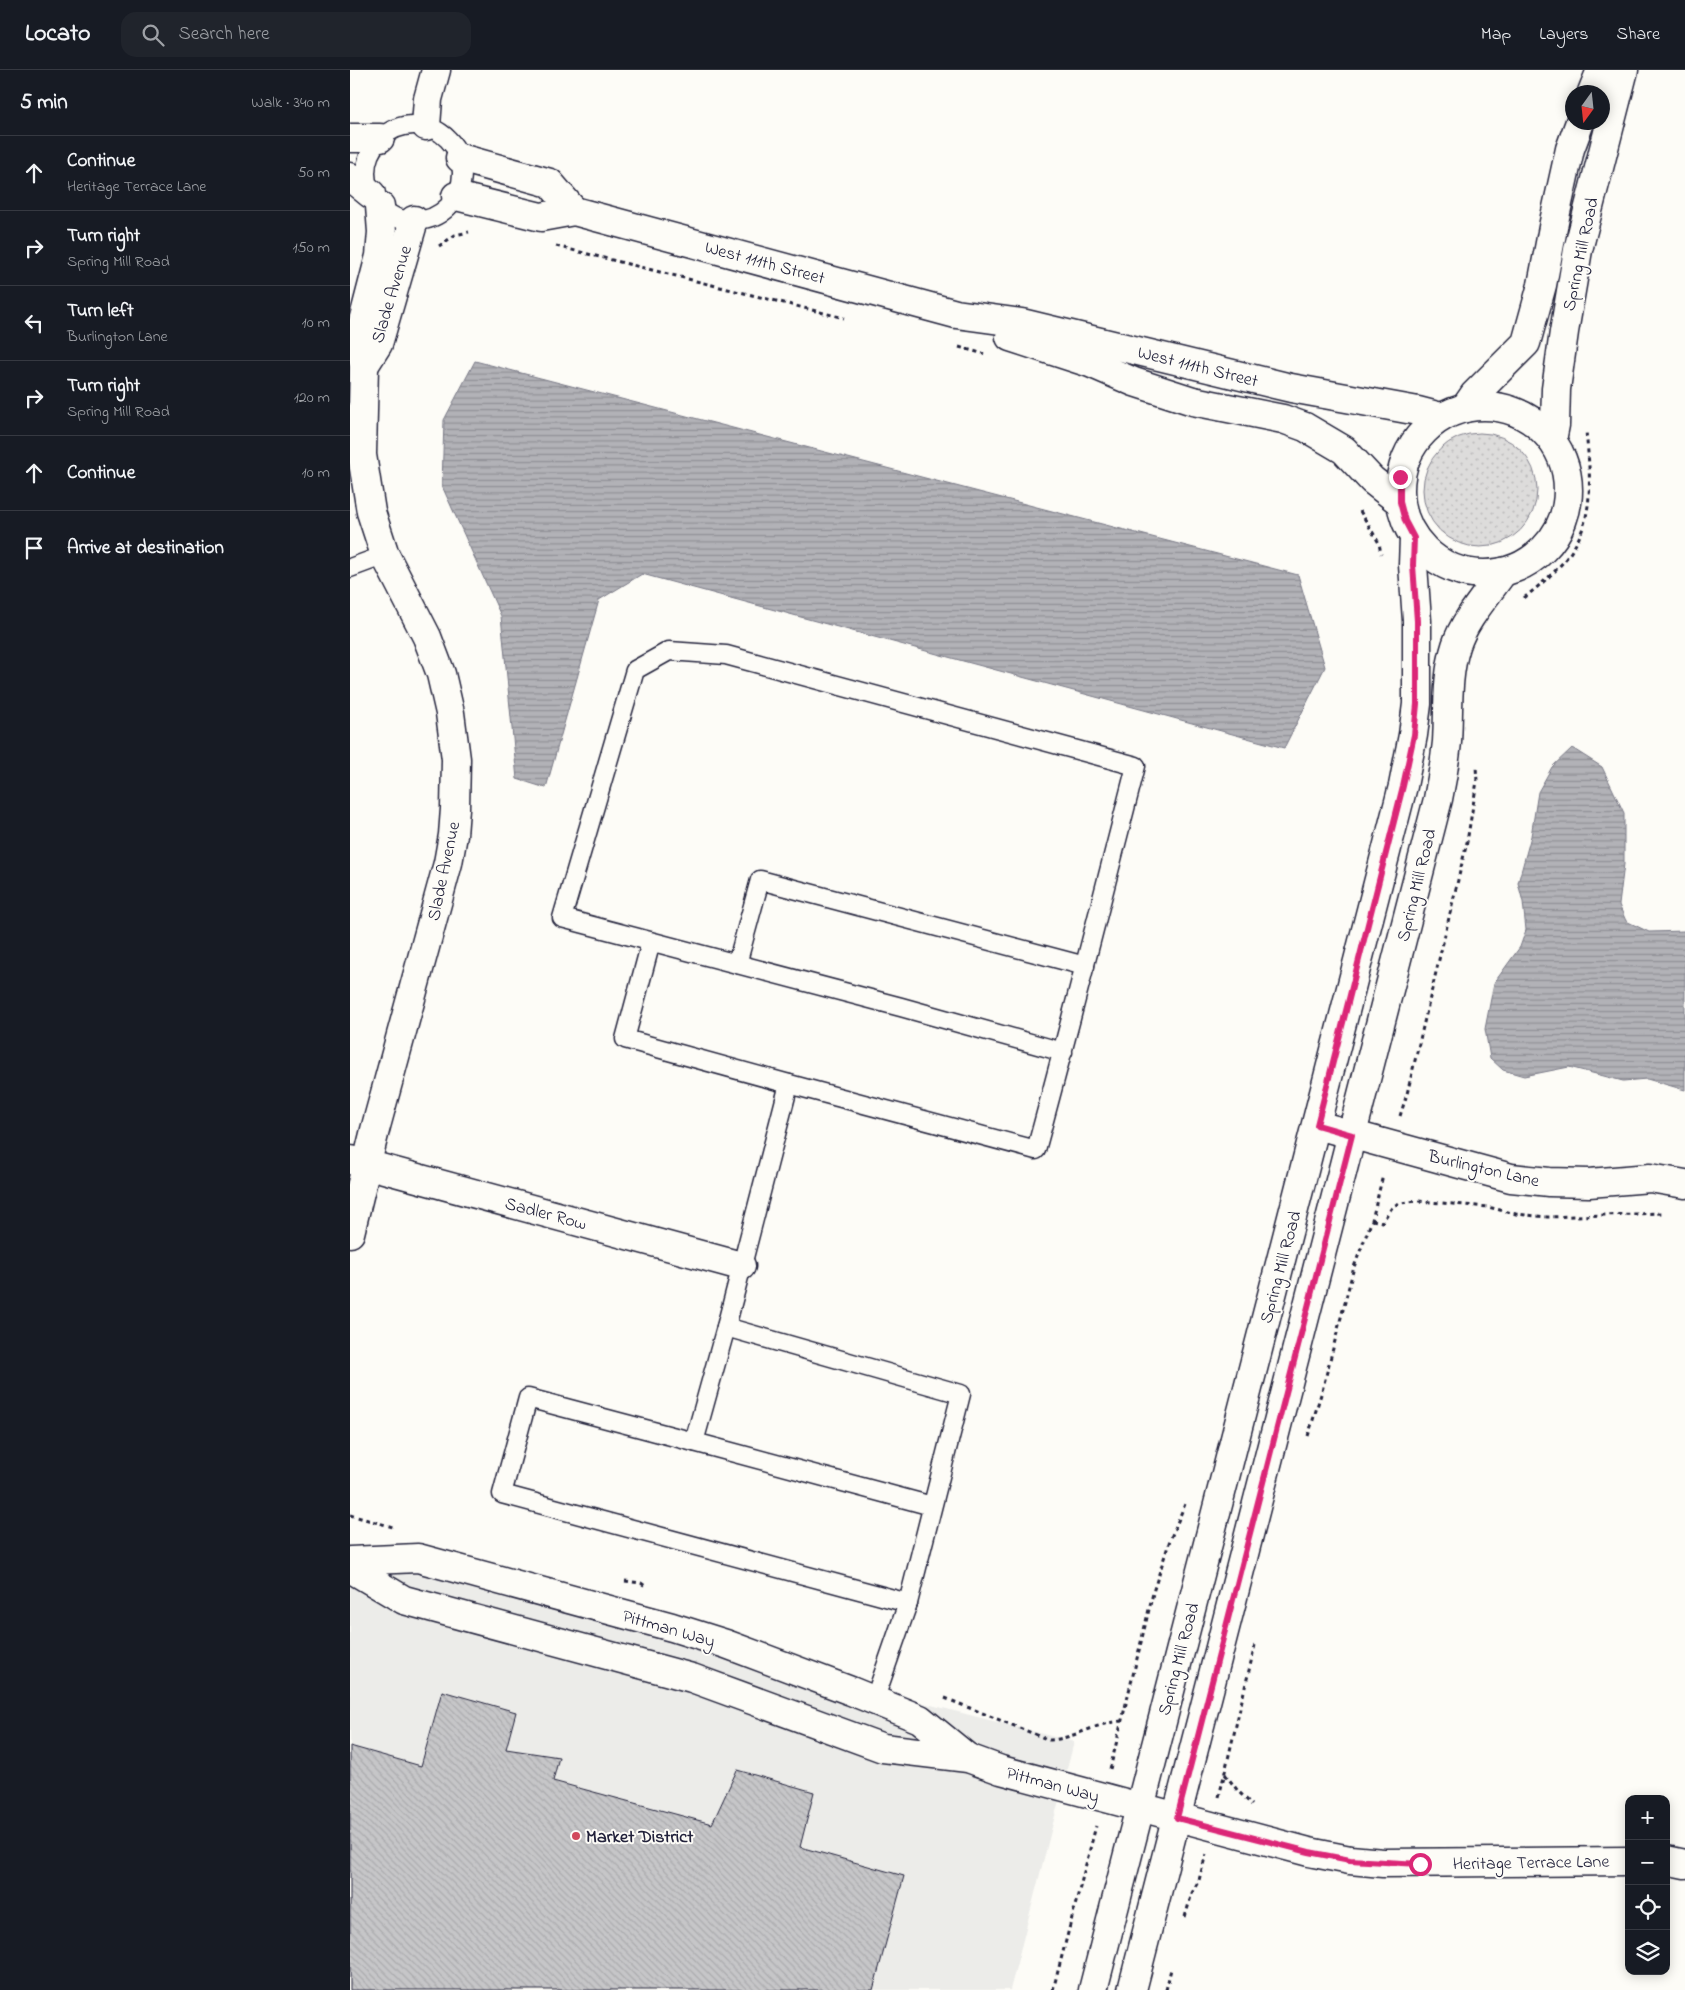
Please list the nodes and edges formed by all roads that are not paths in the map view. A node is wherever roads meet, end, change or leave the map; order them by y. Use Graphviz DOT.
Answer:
graph roads {
  1 [pos="436,70"];
  2 [pos="1602,70"];
  3 [pos="1624,70"];
  4 [pos="1595,85"];
  5 [pos="426,126"];
  6 [pos="1577,130"];
  7 [pos="350,138"];
  8 [pos="380,138"];
  9 [pos="460,158"];
  10 [pos="350,178"];
  11 [pos="456,196"];
  12 [pos="376,200"];
  13 [pos="574,211"];
  14 [pos="414,220"];
  15 [pos="956,314"];
  16 [pos="364,366"];
  17 [pos="1453,413"];
  18 [pos="1552,440"];
  19 [pos="1400,502"];
  20 [pos="1414,538"];
  21 [pos="385,555"];
  22 [pos="350,568"];
  23 [pos="1503,572"];
  24 [pos="651,942"];
  25 [pos="737,964"];
  26 [pos="1085,966"];
  27 [pos="1062,1052"];
  28 [pos="789,1084"];
  29 [pos="1317,1125"];
  30 [pos="1352,1135"];
  31 [pos="359,1162"];
  32 [pos="1685,1184"];
  33 [pos="350,1233"];
  34 [pos="741,1266"];
  35 [pos="726,1327"];
  36 [pos="694,1442"];
  37 [pos="932,1506"];
  38 [pos="350,1561"];
  39 [pos="350,1568"];
  40 [pos="908,1603"];
  41 [pos="874,1701"];
  42 [pos="968,1758"];
  43 [pos="1140,1808"];
  44 [pos="1177,1818"];
  45 [pos="1625,1861"];
  46 [pos="1670,1861"];
  47 [pos="1685,1864"];
  48 [pos="1093,1990"];
  49 [pos="1132,1990"];
  1 -- 5 [label="street"];
  2 -- 4 [label="street"];
  3 -- 18 [label="street, Spring Mill Road"];
  5 -- 8 [label="lane"];
  5 -- 9 [label="lane"];
  6 -- 17 [label="street, Spring Mill Road"];
  7 -- 8 [label="street"];
  8 -- 12 [label="lane"];
  9 -- 11 [label="lane"];
  9 -- 13 [label="street"];
  10 -- 12 [label="street"];
  11 -- 13 [label="street, West 111th Street"];
  11 -- 14 [label="lane"];
  12 -- 14 [label="lane"];
  12 -- 16 [label="street, Slade Avenue"];
  13 -- 15 [label="street, West 111th Street"];
  14 -- 16 [label="street, Slade Avenue"];
  15 -- 17 [label="street, West 111th Street"];
  15 -- 19 [label="street, West 111th Street"];
  16 -- 21 [label="street, Slade Avenue"];
  17 -- 18 [label="street"];
  17 -- 19 [label="street"];
  18 -- 23 [label="street"];
  19 -- 20 [label="street"];
  20 -- 23 [label="street"];
  20 -- 29 [label="street, Spring Mill Road"];
  21 -- 22 [label="lane"];
  21 -- 31 [label="street, Slade Avenue"];
  23 -- 30 [label="street, Spring Mill Road"];
  24 -- 25 [label="lane"];
  24 -- 26 [label="lane"];
  24 -- 28 [label="lane"];
  25 -- 26 [label="lane"];
  25 -- 27 [label="lane"];
  26 -- 27 [label="lane"];
  27 -- 28 [label="lane"];
  28 -- 34 [label="lane"];
  29 -- 30 [label="street, Burlington Lane"];
  29 -- 43 [label="street, Spring Mill Road"];
  30 -- 32 [label="street, Burlington Lane"];
  30 -- 44 [label="street, Spring Mill Road"];
  31 -- 33 [label="street, Slade Avenue"];
  31 -- 34 [label="street, Sadler Row"];
  34 -- 35 [label="lane"];
  35 -- 36 [label="lane"];
  35 -- 37 [label="lane"];
  36 -- 37 [label="lane"];
  36 -- 40 [label="lane"];
  37 -- 40 [label="lane"];
  38 -- 41 [label="street, Pittman Way"];
  39 -- 42 [label="street, Pittman Way"];
  40 -- 41 [label="lane"];
  41 -- 42 [label="street, Pittman Way"];
  42 -- 43 [label="street, Pittman Way"];
  43 -- 44 [label="street, Heritage Terrace Lane"];
  43 -- 48 [label="street, Spring Mill Road"];
  44 -- 45 [label="street, Heritage Terrace Lane"];
  44 -- 49 [label="street, Spring Mill Road"];
  46 -- 47 [label="street"];
}
